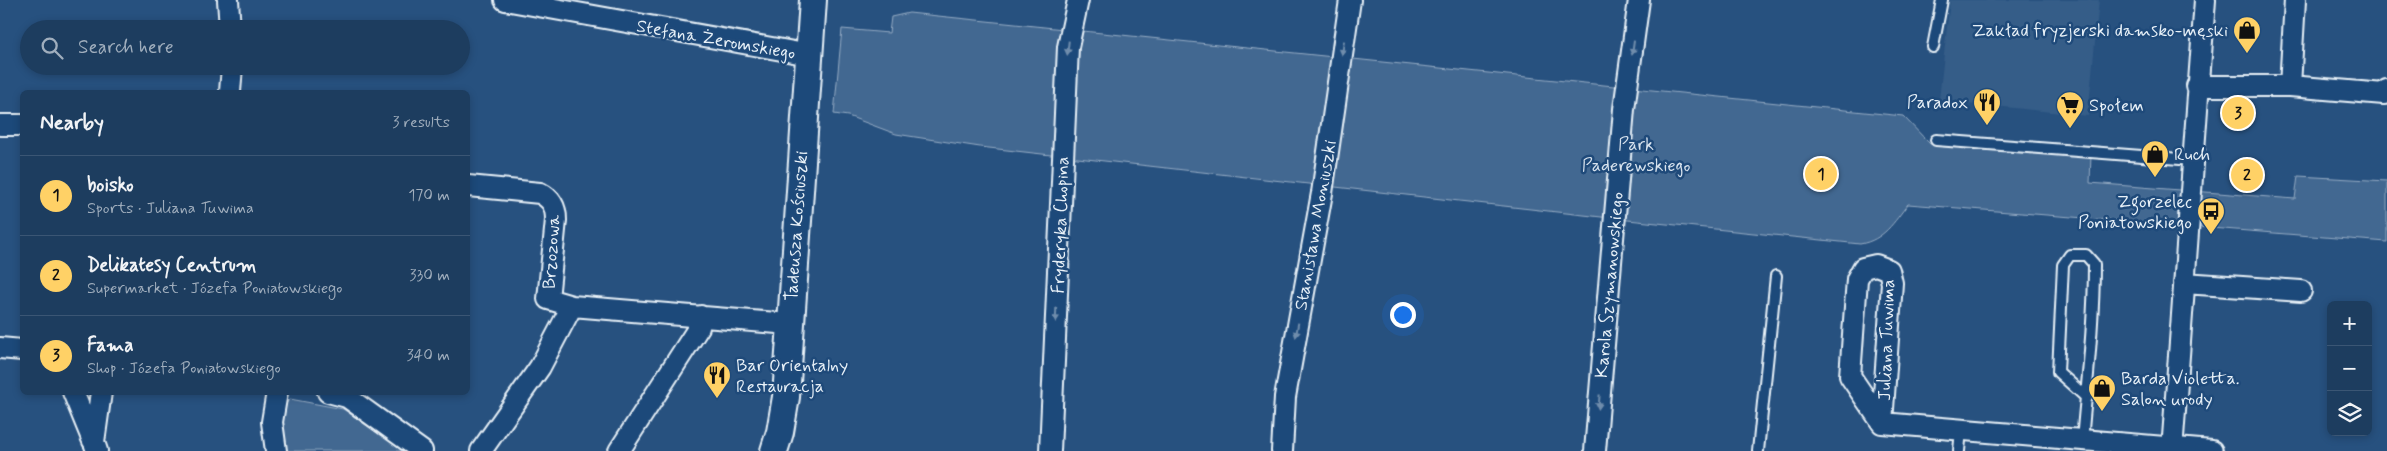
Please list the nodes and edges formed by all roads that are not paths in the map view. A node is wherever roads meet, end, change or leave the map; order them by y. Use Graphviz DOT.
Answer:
graph roads {
  1 [pos="228,0"];
  2 [pos="505,0"];
  3 [pos="813,0"];
  4 [pos="1078,0"];
  5 [pos="1350,0"];
  6 [pos="1639,0"];
  7 [pos="1942,0"];
  8 [pos="2205,0"];
  9 [pos="2295,0"];
  10 [pos="229,20"];
  11 [pos="1933,48"];
  12 [pos="810,56"];
  13 [pos="231,75"];
  14 [pos="2197,86"];
  15 [pos="2290,86"];
  16 [pos="230,90"];
  17 [pos="2386,93"];
  18 [pos="0,125"];
  19 [pos="20,126"];
  20 [pos="1936,140"];
  21 [pos="2193,160"];
  22 [pos="470,186"];
  23 [pos="1776,276"];
  24 [pos="2184,283"];
  25 [pos="2301,290"];
  26 [pos="572,306"];
  27 [pos="701,316"];
  28 [pos="789,324"];
  29 [pos="0,348"];
  30 [pos="20,350"];
  31 [pos="74,395"];
  32 [pos="100,395"];
  33 [pos="277,395"];
  34 [pos="339,395"];
  35 [pos="2087,398"];
  36 [pos="1882,423"];
  37 [pos="1961,430"];
  38 [pos="2082,441"];
  39 [pos="96,447"];
  40 [pos="2172,450"];
  41 [pos="276,451"];
  42 [pos="422,451"];
  43 [pos="481,451"];
  44 [pos="619,451"];
  45 [pos="774,451"];
  46 [pos="1050,451"];
  47 [pos="1282,451"];
  48 [pos="1595,451"];
  49 [pos="1758,451"];
  50 [pos="1959,451"];
  51 [pos="2212,451"];
  1 -- 10 [label="street"];
  2 -- 12 [label="street, Stefana Żeromskiego"];
  3 -- 12 [label="street, Tadeusza Kościuszki"];
  4 -- 46 [label="street, Fryderyka Chopina, one-way"];
  5 -- 47 [label="street, Stanisława Moniuszki, one-way"];
  6 -- 48 [label="street, Karola Szymanowskiego, one-way"];
  7 -- 11 [label="lane"];
  8 -- 14 [label="street"];
  9 -- 15 [label="street"];
  12 -- 28 [label="street, Tadeusza Kościuszki"];
  13 -- 16 [label="street"];
  14 -- 15 [label="street"];
  14 -- 21 [label="street"];
  15 -- 17 [label="street"];
  18 -- 19 [label="street"];
  20 -- 21 [label="lane"];
  21 -- 24 [label="street"];
  22 -- 26 [label="street, Brzozowa"];
  23 -- 49 [label="lane"];
  24 -- 25 [label="street"];
  24 -- 40 [label="street"];
  26 -- 27 [label="street"];
  26 -- 43 [label="street"];
  27 -- 28 [label="street"];
  27 -- 44 [label="street"];
  28 -- 45 [label="street, Tadeusza Kościuszki"];
  29 -- 30 [label="street"];
  31 -- 39 [label="street"];
  32 -- 39 [label="street"];
  33 -- 41 [label="street"];
  34 -- 42 [label="street"];
  35 -- 35 [label="lane"];
  35 -- 38 [label="lane"];
  36 -- 36 [label="street, Juliana Tuwima"];
  36 -- 37 [label="street, Juliana Tuwima"];
  37 -- 38 [label="street, Juliana Tuwima"];
  37 -- 50 [label="lane"];
  38 -- 40 [label="street, Juliana Tuwima"];
  40 -- 51 [label="street, Juliana Tuwima"];
}
